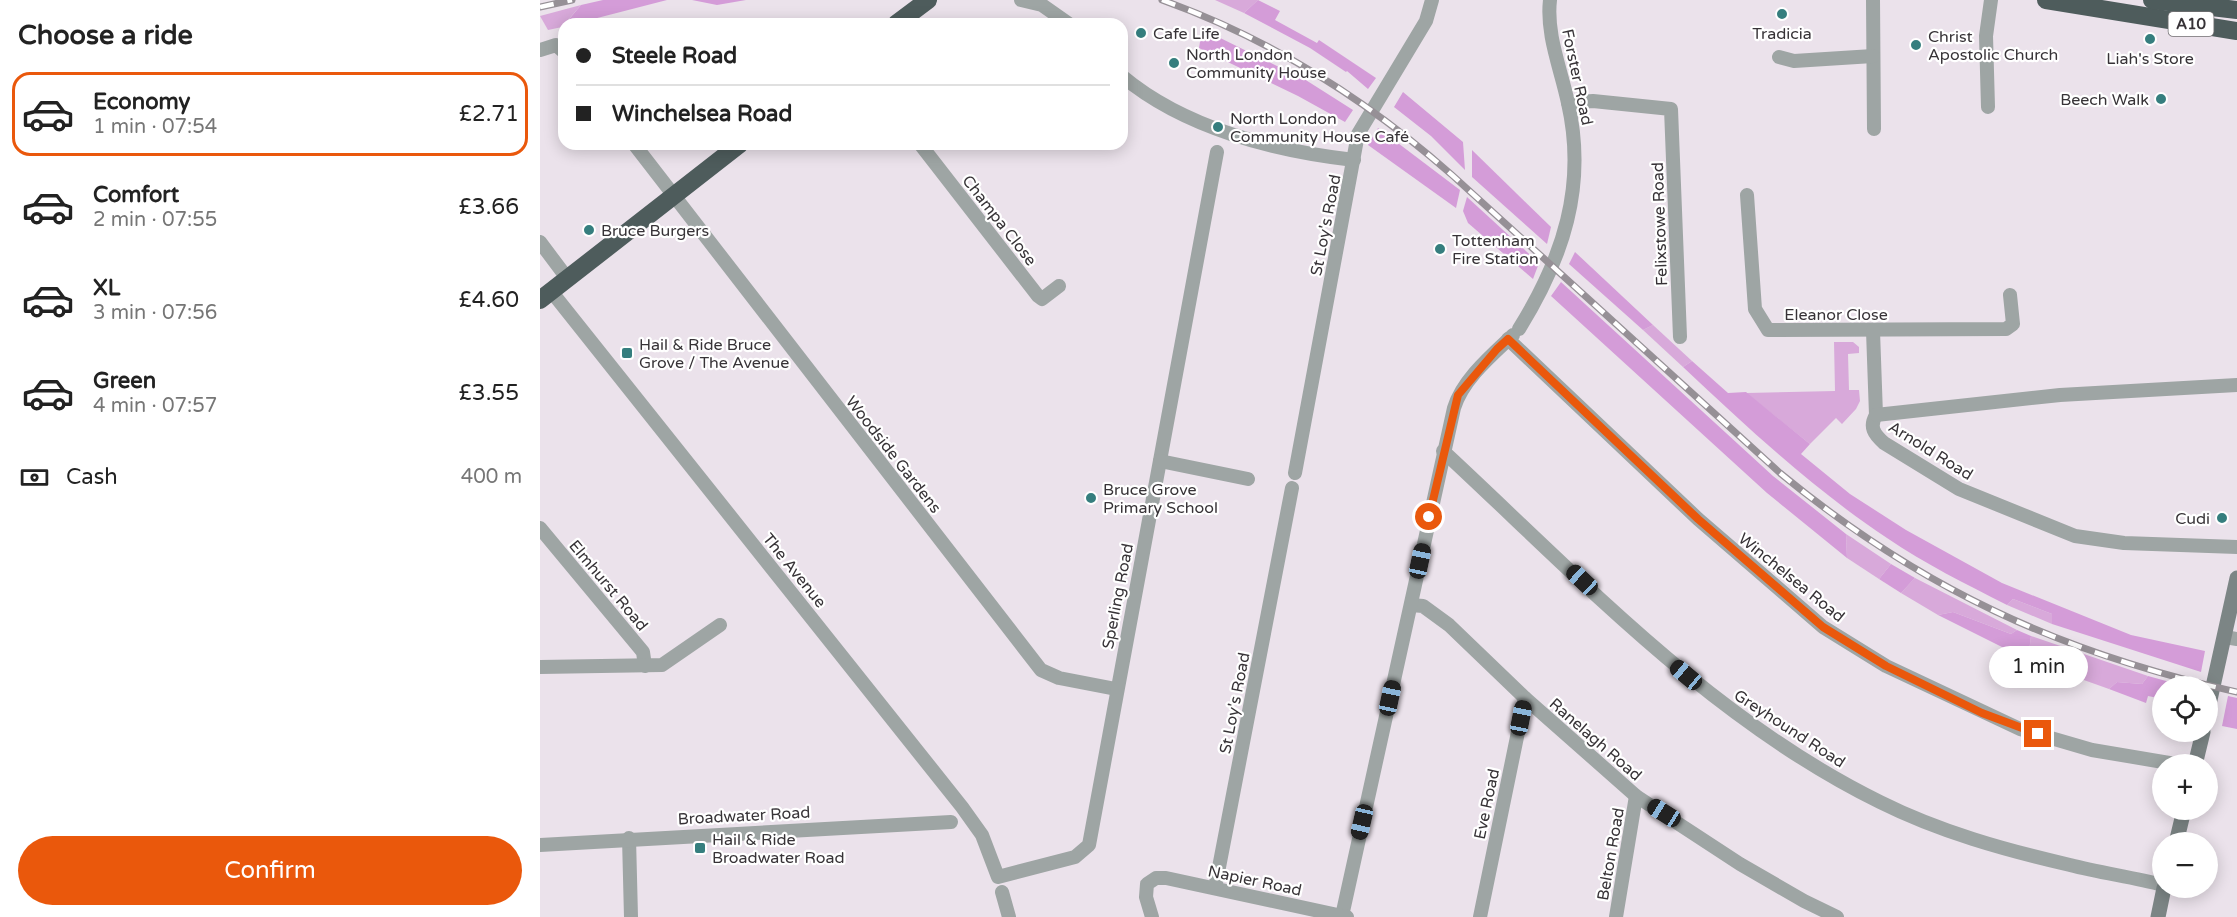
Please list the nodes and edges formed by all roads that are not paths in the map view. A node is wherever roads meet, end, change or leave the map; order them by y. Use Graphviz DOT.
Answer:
graph roads {
  1 [pos="928,0"];
  2 [pos="1021,0"];
  3 [pos="1432,0"];
  4 [pos="1550,0"];
  5 [pos="1873,0"];
  6 [pos="1991,0"];
  7 [pos="2046,0"];
  8 [pos="2152,0"];
  9 [pos="2237,10"];
  10 [pos="904,18"];
  11 [pos="1060,18"];
  12 [pos="2237,31"];
  13 [pos="558,47"];
  14 [pos="540,50"];
  15 [pos="1873,56"];
  16 [pos="1779,57"];
  17 [pos="1128,81"];
  18 [pos="1568,103"];
  19 [pos="1988,107"];
  20 [pos="1874,129"];
  21 [pos="638,150"];
  22 [pos="732,150"];
  23 [pos="925,150"];
  24 [pos="1217,152"];
  25 [pos="1354,160"];
  26 [pos="1747,195"];
  27 [pos="673,196"];
  28 [pos="540,242"];
  29 [pos="567,278"];
  30 [pos="1059,286"];
  31 [pos="546,295"];
  32 [pos="2010,296"];
  33 [pos="1873,331"];
  34 [pos="1514,334"];
  35 [pos="1680,337"];
  36 [pos="2237,385"];
  37 [pos="1876,415"];
  38 [pos="1443,451"];
  39 [pos="1166,462"];
  40 [pos="1294,473"];
  41 [pos="1248,479"];
  42 [pos="1292,488"];
  43 [pos="540,528"];
  44 [pos="2237,547"];
  45 [pos="2237,578"];
  46 [pos="1410,605"];
  47 [pos="720,625"];
  48 [pos="2231,638"];
  49 [pos="645,666"];
  50 [pos="540,667"];
  51 [pos="2216,676"];
  52 [pos="1116,689"];
  53 [pos="1525,698"];
  54 [pos="2152,760"];
  55 [pos="1636,796"];
  56 [pos="951,822"];
  57 [pos="629,838"];
  58 [pos="540,845"];
  59 [pos="998,877"];
  60 [pos="2152,883"];
  61 [pos="1215,888"];
  62 [pos="1002,892"];
  63 [pos="2162,898"];
  64 [pos="1344,916"];
  65 [pos="631,917"];
  66 [pos="1009,917"];
  67 [pos="1152,917"];
  68 [pos="1480,917"];
  69 [pos="1616,917"];
  70 [pos="1837,917"];
  71 [pos="2158,917"];
  1 -- 10 [label="highway"];
  2 -- 11 [label="street"];
  3 -- 25 [label="street, St Loy's Road"];
  4 -- 18 [label="street, Forster Road"];
  5 -- 15 [label="street"];
  6 -- 19 [label="street"];
  7 -- 12 [label="highway, A10"];
  8 -- 9 [label="highway, A10"];
  13 -- 14 [label="street"];
  15 -- 16 [label="street"];
  15 -- 20 [label="street"];
  17 -- 25 [label="street"];
  18 -- 34 [label="street, Forster Road"];
  18 -- 35 [label="street, Felixstowe Road"];
  21 -- 27 [label="street, Woodside Gardens"];
  22 -- 27 [label="highway"];
  23 -- 30 [label="street, Champa Close"];
  24 -- 39 [label="street, Sperling Road"];
  25 -- 40 [label="street, St Loy's Road"];
  26 -- 33 [label="street, Eleanor Close"];
  27 -- 29 [label="highway"];
  27 -- 52 [label="street, Woodside Gardens"];
  28 -- 29 [label="street"];
  29 -- 31 [label="highway"];
  31 -- 59 [label="street, The Avenue"];
  32 -- 33 [label="street, Eleanor Close"];
  33 -- 37 [label="street"];
  34 -- 38 [label="street, Forster Road"];
  34 -- 54 [label="street, Winchelsea Road"];
  36 -- 37 [label="street, Arnold Road"];
  37 -- 44 [label="street, Arnold Road"];
  38 -- 46 [label="street, Forster Road"];
  38 -- 60 [label="street, Greyhound Road"];
  39 -- 41 [label="street"];
  39 -- 52 [label="street, Sperling Road"];
  42 -- 61 [label="street, St Loy's Road"];
  43 -- 49 [label="street, Elmhurst Road"];
  45 -- 48 [label="main road"];
  46 -- 53 [label="street, Ranelagh Road"];
  46 -- 64 [label="street, Forster Road"];
  47 -- 49 [label="street"];
  48 -- 51 [label="main road"];
  49 -- 50 [label="street"];
  52 -- 59 [label="street, Sperling Road"];
  53 -- 55 [label="street, Ranelagh Road"];
  53 -- 68 [label="street, Eve Road"];
  55 -- 69 [label="street, Belton Road"];
  55 -- 70 [label="street, Ranelagh Road"];
  56 -- 57 [label="street, Broadwater Road"];
  57 -- 58 [label="street, Broadwater Road"];
  57 -- 65 [label="street"];
  61 -- 64 [label="street, Napier Road"];
  61 -- 67 [label="street, Napier Road"];
  62 -- 66 [label="street"];
  63 -- 71 [label="main road"];
}
